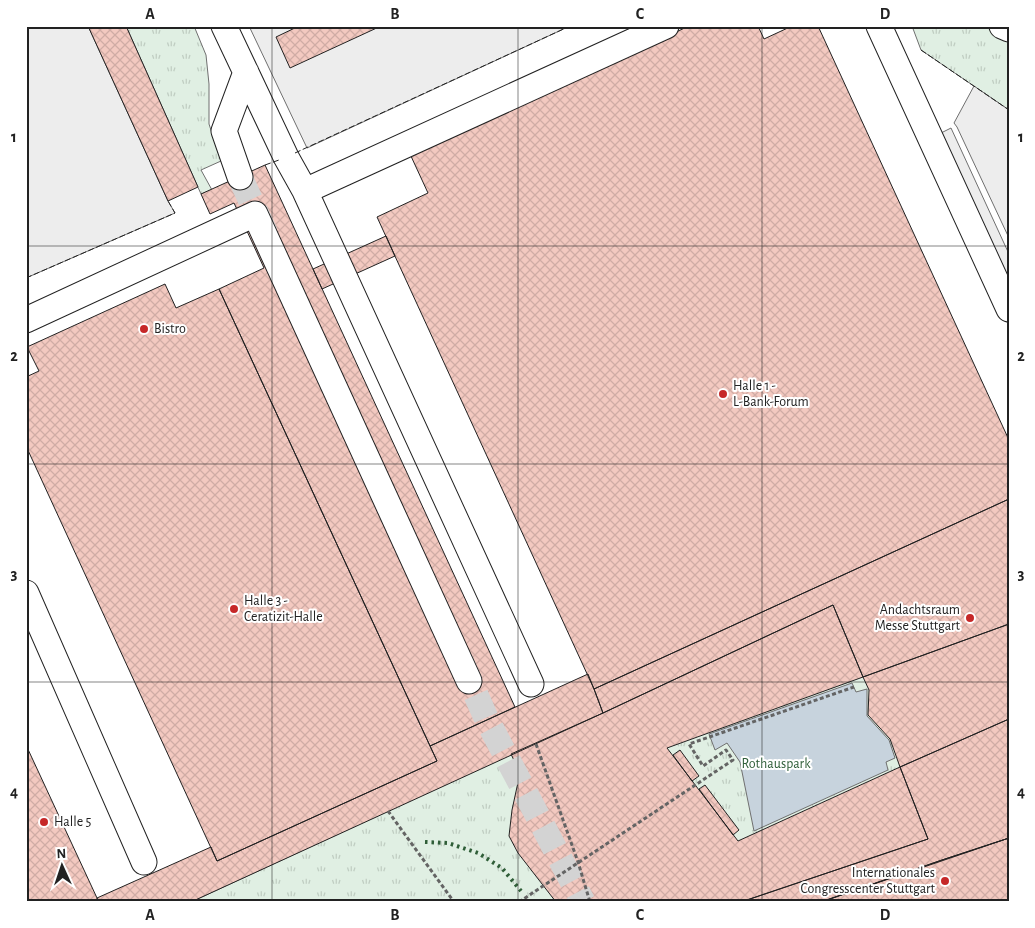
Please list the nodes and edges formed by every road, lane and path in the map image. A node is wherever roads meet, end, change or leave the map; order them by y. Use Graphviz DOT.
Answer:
graph roads {
  1 [pos="224,26"];
  2 [pos="666,26"];
  3 [pos="879,26"];
  4 [pos="1002,26"];
  5 [pos="1009,30"];
  6 [pos="246,72"];
  7 [pos="240,177"];
  8 [pos="305,191"];
  9 [pos="1009,309"];
  10 [pos="26,320"];
  11 [pos="26,594"];
  12 [pos="469,681"];
  13 [pos="530,684"];
  14 [pos="854,687"];
  15 [pos="536,744"];
  16 [pos="388,812"];
  17 [pos="144,862"];
  18 [pos="578,862"];
  19 [pos="454,902"];
  20 [pos="519,902"];
  21 [pos="590,902"];
  1 -- 6 [label="street"];
  2 -- 8 [label="street"];
  3 -- 9 [label="street"];
  4 -- 5 [label="street"];
  6 -- 7 [label="street"];
  6 -- 8 [label="street"];
  8 -- 13 [label="street"];
  10 -- 12 [label="street"];
  11 -- 17 [label="street"];
  14 -- 18 [label="path"];
  15 -- 18 [label="path"];
  16 -- 19 [label="path"];
  18 -- 20 [label="path"];
  18 -- 21 [label="path"];
}
